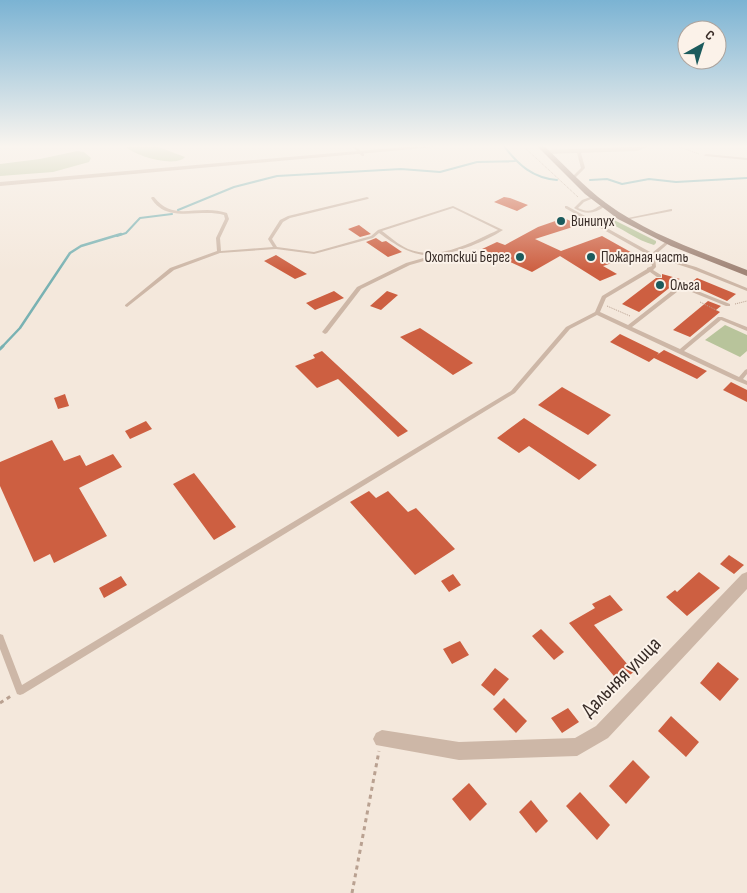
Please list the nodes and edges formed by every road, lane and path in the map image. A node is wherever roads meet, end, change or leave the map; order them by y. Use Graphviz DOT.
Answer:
graph roads {
  1 [pos="568,188"];
  2 [pos="584,188"];
  3 [pos="594,197"];
  4 [pos="153,198"];
  5 [pos="367,198"];
  6 [pos="582,201"];
  7 [pos="566,207"];
  8 [pos="601,208"];
  9 [pos="671,210"];
  10 [pos="625,219"];
  11 [pos="379,231"];
  12 [pos="669,241"];
  13 [pos="276,248"];
  14 [pos="219,252"];
  15 [pos="652,255"];
  16 [pos="436,256"];
  17 [pos="649,269"];
  18 [pos="747,273"];
  19 [pos="659,276"];
  20 [pos="675,283"];
  21 [pos="681,286"];
  22 [pos="747,290"];
  23 [pos="600,303"];
  24 [pos="704,305"];
  25 [pos="728,305"];
  26 [pos="127,306"];
  27 [pos="597,313"];
  28 [pos="720,318"];
  29 [pos="638,320"];
  30 [pos="628,327"];
  31 [pos="747,329"];
  32 [pos="325,332"];
  33 [pos="680,352"];
  34 [pos="747,371"];
  35 [pos="739,380"];
  36 [pos="747,383"];
  37 [pos="747,579"];
  38 [pos="0,638"];
  39 [pos="20,691"];
  40 [pos="0,702"];
  41 [pos="382,739"];
  42 [pos="352,893"];
  1 -- 6 [label="path"];
  2 -- 3 [label="main road"];
  3 -- 6 [label="lane"];
  3 -- 8 [label="main road"];
  4 -- 14 [label="lane"];
  5 -- 13 [label="lane"];
  6 -- 8 [label="lane"];
  7 -- 15 [label="lane"];
  8 -- 10 [label="main road"];
  9 -- 10 [label="lane"];
  10 -- 12 [label="main road"];
  11 -- 13 [label="lane"];
  11 -- 16 [label="lane"];
  11 -- 16 [label="lane"];
  12 -- 15 [label="lane"];
  12 -- 18 [label="main road"];
  13 -- 14 [label="lane"];
  14 -- 26 [label="lane"];
  15 -- 17 [label="lane"];
  15 -- 22 [label="lane"];
  16 -- 32 [label="lane"];
  17 -- 19 [label="lane"];
  17 -- 23 [label="lane"];
  20 -- 21 [label="lane"];
  21 -- 25 [label="lane"];
  21 -- 29 [label="lane"];
  23 -- 27 [label="lane"];
  23 -- 29 [label="path"];
  24 -- 28 [label="path"];
  27 -- 30 [label="lane"];
  27 -- 39 [label="lane"];
  28 -- 31 [label="lane"];
  28 -- 33 [label="lane"];
  29 -- 30 [label="lane"];
  30 -- 33 [label="lane"];
  33 -- 35 [label="lane"];
  34 -- 35 [label="lane"];
  35 -- 36 [label="lane"];
  37 -- 41 [label="street, Дальняя улица"];
  38 -- 39 [label="lane"];
  39 -- 40 [label="path"];
  41 -- 42 [label="path"];
}
